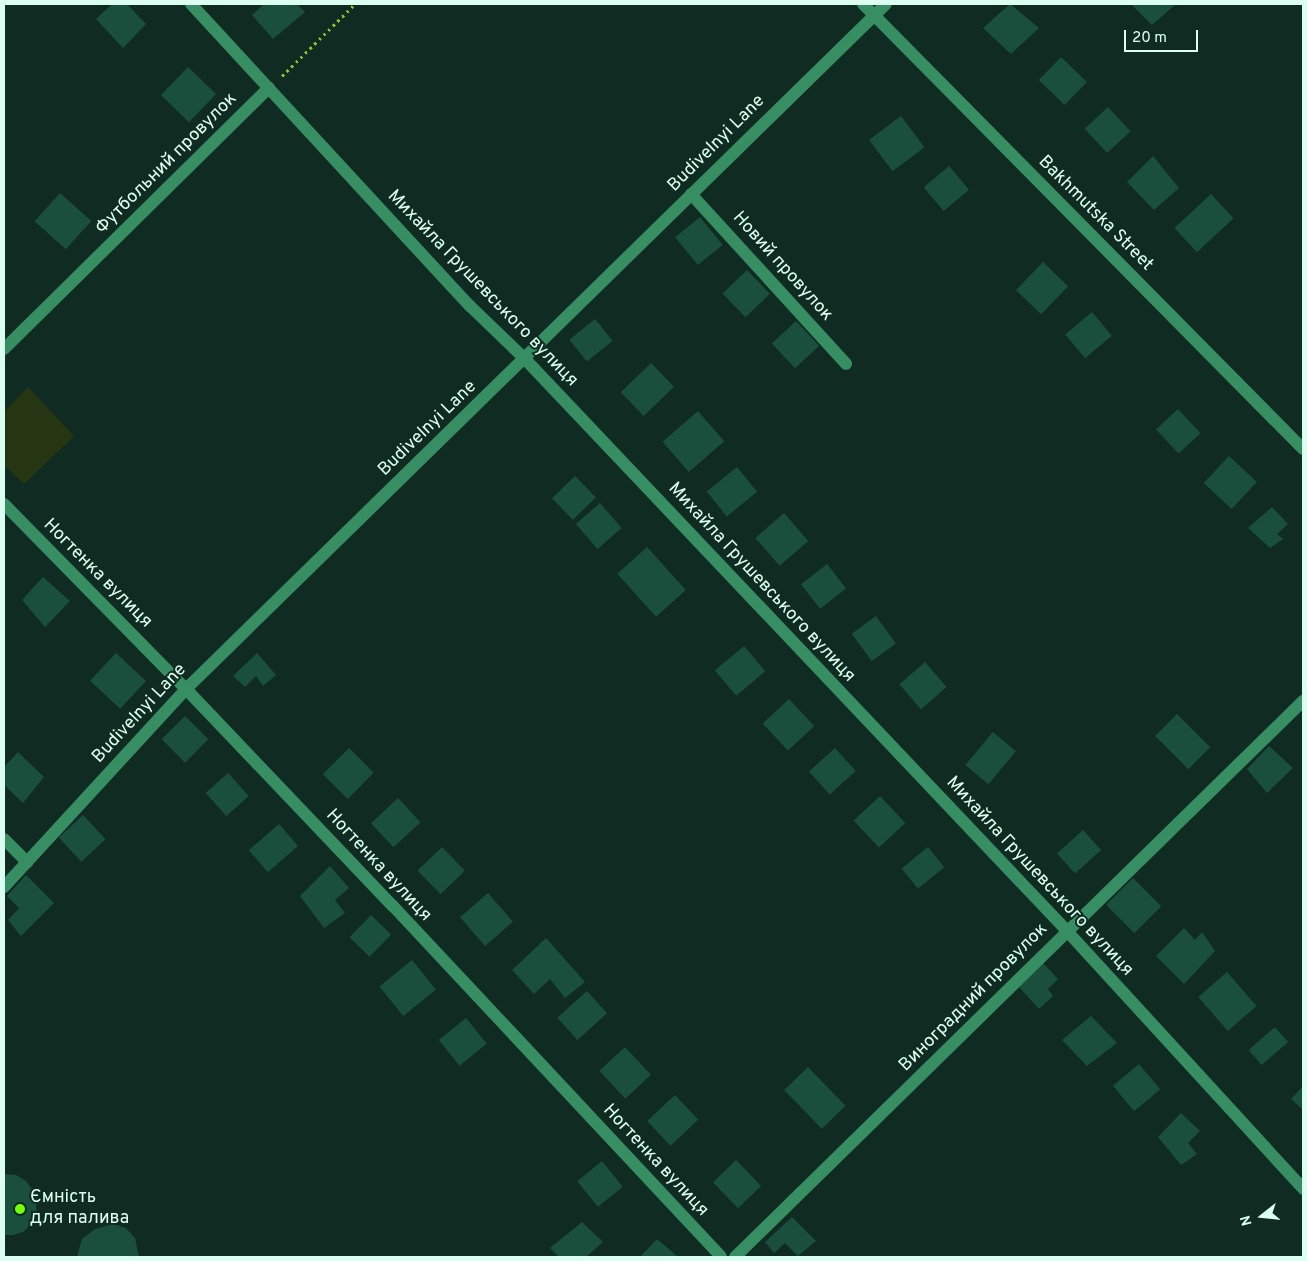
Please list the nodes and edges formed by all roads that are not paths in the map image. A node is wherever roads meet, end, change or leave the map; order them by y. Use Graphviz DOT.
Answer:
graph roads {
  1 [pos="191,4"];
  2 [pos="863,4"];
  3 [pos="886,4"];
  4 [pos="873,15"];
  5 [pos="269,88"];
  6 [pos="691,194"];
  7 [pos="4,349"];
  8 [pos="526,359"];
  9 [pos="846,364"];
  10 [pos="1303,449"];
  11 [pos="4,504"];
  12 [pos="186,689"];
  13 [pos="1303,701"];
  14 [pos="4,840"];
  15 [pos="27,862"];
  16 [pos="4,887"];
  17 [pos="1067,931"];
  18 [pos="1303,1189"];
  19 [pos="721,1257"];
  20 [pos="735,1257"];
  1 -- 5 [label="street, Михайла Грушевського вулиця"];
  2 -- 4 [label="street, Bakhmutska Street"];
  3 -- 4 [label="street, Budivelnyi Lane"];
  4 -- 6 [label="street, Budivelnyi Lane"];
  4 -- 10 [label="street, Bakhmutska Street"];
  5 -- 7 [label="street, Футбольний провулок"];
  5 -- 8 [label="street, Михайла Грушевського вулиця"];
  6 -- 8 [label="street, Budivelnyi Lane"];
  6 -- 9 [label="street, Новий провулок"];
  8 -- 12 [label="street, Budivelnyi Lane"];
  8 -- 17 [label="street, Михайла Грушевського вулиця"];
  11 -- 12 [label="street, Ногтенка вулиця"];
  12 -- 15 [label="street, Budivelnyi Lane"];
  12 -- 19 [label="street, Ногтенка вулиця"];
  13 -- 17 [label="street, Виноградний провулок"];
  14 -- 15 [label="street"];
  15 -- 16 [label="street, Budivelnyi Lane"];
  17 -- 18 [label="street, Михайла Грушевського вулиця"];
  17 -- 20 [label="street, Виноградний провулок"];
}
